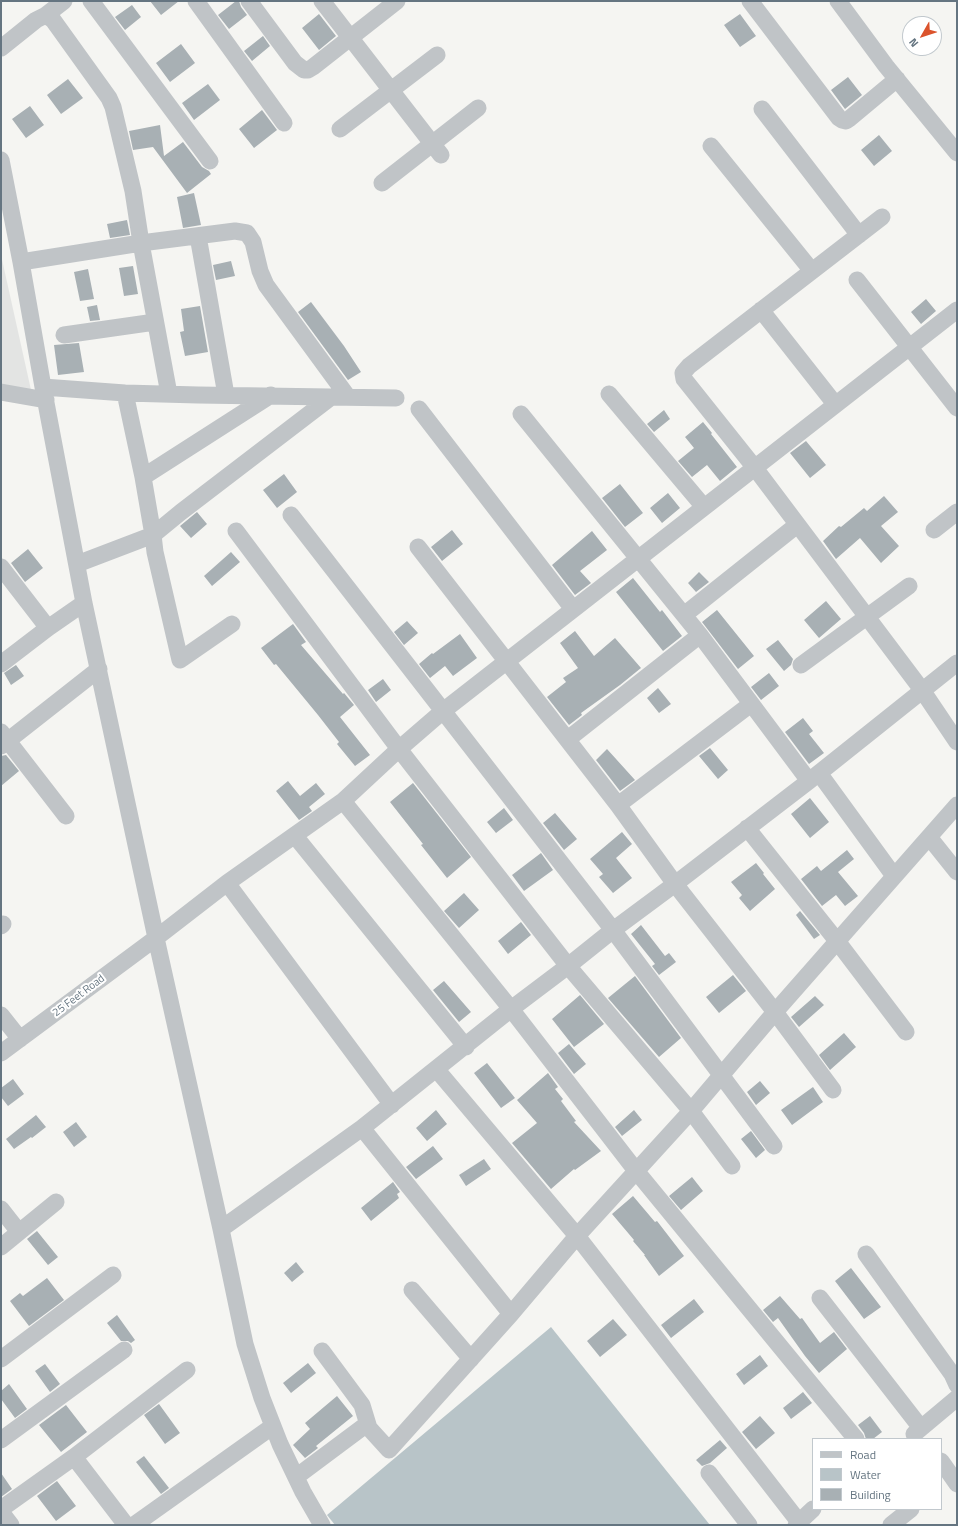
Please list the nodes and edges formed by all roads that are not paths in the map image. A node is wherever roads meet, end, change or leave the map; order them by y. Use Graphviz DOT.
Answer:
graph roads {
  1 [pos="64,1"];
  2 [pos="91,1"];
  3 [pos="196,1"];
  4 [pos="249,1"];
  5 [pos="322,1"];
  6 [pos="395,1"];
  7 [pos="750,1"];
  8 [pos="838,1"];
  9 [pos="46,15"];
  10 [pos="351,37"];
  11 [pos="1,48"];
  12 [pos="437,55"];
  13 [pos="897,79"];
  14 [pos="391,90"];
  15 [pos="478,108"];
  16 [pos="762,109"];
  17 [pos="284,123"];
  18 [pos="340,129"];
  19 [pos="711,146"];
  20 [pos="437,149"];
  21 [pos="957,153"];
  22 [pos="1,160"];
  23 [pos="210,161"];
  24 [pos="382,183"];
  25 [pos="882,217"];
  26 [pos="859,235"];
  27 [pos="198,236"];
  28 [pos="141,243"];
  29 [pos="21,262"];
  30 [pos="812,271"];
  31 [pos="857,280"];
  32 [pos="761,310"];
  33 [pos="957,310"];
  34 [pos="155,322"];
  35 [pos="64,335"];
  36 [pos="910,347"];
  37 [pos="1,392"];
  38 [pos="125,393"];
  39 [pos="44,394"];
  40 [pos="169,394"];
  41 [pos="609,394"];
  42 [pos="226,395"];
  43 [pos="271,395"];
  44 [pos="348,397"];
  45 [pos="330,398"];
  46 [pos="396,398"];
  47 [pos="835,404"];
  48 [pos="957,408"];
  49 [pos="419,409"];
  50 [pos="521,414"];
  51 [pos="755,468"];
  52 [pos="143,477"];
  53 [pos="704,507"];
  54 [pos="957,512"];
  55 [pos="290,515"];
  56 [pos="798,525"];
  57 [pos="934,530"];
  58 [pos="236,531"];
  59 [pos="153,535"];
  60 [pos="418,547"];
  61 [pos="639,558"];
  62 [pos="77,564"];
  63 [pos="1,566"];
  64 [pos="909,586"];
  65 [pos="84,604"];
  66 [pos="573,609"];
  67 [pos="684,615"];
  68 [pos="866,618"];
  69 [pos="232,624"];
  70 [pos="48,628"];
  71 [pos="700,635"];
  72 [pos="507,662"];
  73 [pos="957,662"];
  74 [pos="1,664"];
  75 [pos="800,665"];
  76 [pos="99,669"];
  77 [pos="922,690"];
  78 [pos="751,704"];
  79 [pos="443,711"];
  80 [pos="568,739"];
  81 [pos="3,740"];
  82 [pos="957,742"];
  83 [pos="399,749"];
  84 [pos="814,777"];
  85 [pos="343,801"];
  86 [pos="618,805"];
  87 [pos="957,805"];
  88 [pos="66,816"];
  89 [pos="747,828"];
  90 [pos="295,836"];
  91 [pos="929,837"];
  92 [pos="957,872"];
  93 [pos="894,876"];
  94 [pos="227,884"];
  95 [pos="675,884"];
  96 [pos="613,930"];
  97 [pos="156,938"];
  98 [pos="837,941"];
  99 [pos="568,966"];
  100 [pos="511,1009"];
  101 [pos="775,1012"];
  102 [pos="1,1015"];
  103 [pos="906,1032"];
  104 [pos="20,1039"];
  105 [pos="466,1047"];
  106 [pos="1,1053"];
  107 [pos="437,1070"];
  108 [pos="721,1076"];
  109 [pos="833,1090"];
  110 [pos="392,1105"];
  111 [pos="691,1111"];
  112 [pos="362,1128"];
  113 [pos="774,1146"];
  114 [pos="732,1166"];
  115 [pos="637,1172"];
  116 [pos="56,1202"];
  117 [pos="1,1209"];
  118 [pos="221,1229"];
  119 [pos="19,1232"];
  120 [pos="577,1236"];
  121 [pos="1,1247"];
  122 [pos="866,1254"];
  123 [pos="113,1275"];
  124 [pos="412,1290"];
  125 [pos="820,1298"];
  126 [pos="511,1314"];
  127 [pos="124,1350"];
  128 [pos="322,1351"];
  129 [pos="1,1359"];
  130 [pos="471,1359"];
  131 [pos="187,1370"];
  132 [pos="957,1385"];
  133 [pos="957,1398"];
  134 [pos="367,1424"];
  135 [pos="273,1426"];
  136 [pos="915,1435"];
  137 [pos="855,1438"];
  138 [pos="1,1440"];
  139 [pos="74,1458"];
  140 [pos="942,1463"];
  141 [pos="709,1473"];
  142 [pos="296,1477"];
  143 [pos="950,1482"];
  144 [pos="812,1510"];
  145 [pos="910,1510"];
  146 [pos="1,1511"];
  147 [pos="797,1523"];
  148 [pos="320,1524"];
  149 [pos="11,1525"];
  150 [pos="126,1525"];
  151 [pos="134,1525"];
  152 [pos="750,1525"];
  153 [pos="891,1525"];
  1 -- 9 [label="street"];
  2 -- 23 [label="street"];
  3 -- 17 [label="street"];
  4 -- 10 [label="street"];
  5 -- 10 [label="street"];
  6 -- 10 [label="street"];
  7 -- 13 [label="street"];
  8 -- 13 [label="street"];
  9 -- 11 [label="street"];
  9 -- 28 [label="street"];
  10 -- 14 [label="street"];
  12 -- 14 [label="street"];
  13 -- 21 [label="street"];
  14 -- 18 [label="street"];
  14 -- 20 [label="street"];
  15 -- 20 [label="street"];
  16 -- 26 [label="street"];
  19 -- 30 [label="street"];
  20 -- 24 [label="street"];
  22 -- 29 [label="street"];
  25 -- 26 [label="street"];
  26 -- 30 [label="street"];
  27 -- 28 [label="street"];
  27 -- 42 [label="street"];
  27 -- 44 [label="street"];
  28 -- 29 [label="street"];
  28 -- 34 [label="street"];
  29 -- 39 [label="street"];
  30 -- 32 [label="street"];
  31 -- 36 [label="street"];
  32 -- 47 [label="street"];
  32 -- 51 [label="street"];
  33 -- 36 [label="street, 25 Feet Road"];
  34 -- 35 [label="street"];
  34 -- 40 [label="street"];
  36 -- 47 [label="street, 25 Feet Road"];
  36 -- 48 [label="street"];
  37 -- 39 [label="street"];
  38 -- 39 [label="street"];
  38 -- 40 [label="street"];
  38 -- 52 [label="street"];
  39 -- 62 [label="street"];
  40 -- 42 [label="street"];
  41 -- 53 [label="street"];
  42 -- 43 [label="street"];
  43 -- 45 [label="street"];
  43 -- 52 [label="street"];
  44 -- 45 [label="street"];
  44 -- 46 [label="street"];
  45 -- 59 [label="street"];
  47 -- 51 [label="street, 25 Feet Road"];
  49 -- 66 [label="street"];
  50 -- 61 [label="street"];
  51 -- 53 [label="street, 25 Feet Road"];
  51 -- 56 [label="street"];
  52 -- 59 [label="street"];
  53 -- 61 [label="street, 25 Feet Road"];
  54 -- 57 [label="street"];
  55 -- 79 [label="street"];
  56 -- 67 [label="street"];
  56 -- 68 [label="street"];
  58 -- 83 [label="street"];
  59 -- 62 [label="street"];
  59 -- 69 [label="street"];
  60 -- 72 [label="street"];
  61 -- 66 [label="street, 25 Feet Road"];
  61 -- 67 [label="street"];
  62 -- 65 [label="street"];
  63 -- 70 [label="street"];
  64 -- 68 [label="street"];
  65 -- 70 [label="street"];
  65 -- 76 [label="street"];
  66 -- 72 [label="street, 25 Feet Road"];
  67 -- 71 [label="street"];
  68 -- 75 [label="street"];
  68 -- 77 [label="street"];
  70 -- 74 [label="street"];
  71 -- 78 [label="street"];
  71 -- 80 [label="street"];
  72 -- 79 [label="street, 25 Feet Road"];
  72 -- 80 [label="street"];
  73 -- 77 [label="street"];
  76 -- 81 [label="street"];
  76 -- 97 [label="street"];
  77 -- 82 [label="street"];
  77 -- 84 [label="street"];
  78 -- 84 [label="street"];
  78 -- 86 [label="street"];
  79 -- 83 [label="street, 25 Feet Road"];
  79 -- 96 [label="street"];
  80 -- 86 [label="street"];
  81 -- 88 [label="street"];
  83 -- 85 [label="street, 25 Feet Road"];
  83 -- 99 [label="street"];
  84 -- 89 [label="street"];
  84 -- 93 [label="street"];
  85 -- 90 [label="street, 25 Feet Road"];
  85 -- 100 [label="street"];
  86 -- 95 [label="street"];
  87 -- 91 [label="street"];
  89 -- 95 [label="street"];
  89 -- 98 [label="street"];
  90 -- 94 [label="street, 25 Feet Road"];
  90 -- 105 [label="street"];
  91 -- 92 [label="street"];
  91 -- 93 [label="street"];
  93 -- 98 [label="street"];
  94 -- 97 [label="street, 25 Feet Road"];
  94 -- 110 [label="street"];
  95 -- 96 [label="street"];
  95 -- 101 [label="street"];
  96 -- 99 [label="street"];
  96 -- 108 [label="street"];
  97 -- 104 [label="street, 25 Feet Road"];
  97 -- 118 [label="street"];
  98 -- 101 [label="street"];
  98 -- 103 [label="street"];
  99 -- 100 [label="street"];
  99 -- 111 [label="street"];
  100 -- 105 [label="street"];
  100 -- 115 [label="street"];
  101 -- 108 [label="street"];
  101 -- 109 [label="street"];
  102 -- 104 [label="street"];
  104 -- 106 [label="street, 25 Feet Road"];
  105 -- 107 [label="street"];
  107 -- 110 [label="street"];
  107 -- 120 [label="street"];
  108 -- 111 [label="street"];
  108 -- 113 [label="street"];
  110 -- 112 [label="street"];
  111 -- 114 [label="street"];
  111 -- 115 [label="street"];
  112 -- 118 [label="street"];
  112 -- 126 [label="street"];
  115 -- 120 [label="street"];
  115 -- 137 [label="street"];
  116 -- 119 [label="street"];
  117 -- 119 [label="street"];
  118 -- 135 [label="street"];
  119 -- 121 [label="street"];
  120 -- 126 [label="street"];
  120 -- 147 [label="street"];
  122 -- 132 [label="street"];
  123 -- 129 [label="street"];
  124 -- 130 [label="street"];
  125 -- 136 [label="street"];
  126 -- 130 [label="street"];
  127 -- 138 [label="street"];
  128 -- 134 [label="street"];
  130 -- 134 [label="street"];
  131 -- 139 [label="street"];
  133 -- 136 [label="street"];
  134 -- 142 [label="street"];
  135 -- 142 [label="street"];
  135 -- 151 [label="street"];
  139 -- 146 [label="street"];
  139 -- 150 [label="street"];
  140 -- 143 [label="street"];
  141 -- 152 [label="street"];
  142 -- 148 [label="street"];
  144 -- 147 [label="street"];
  145 -- 153 [label="street"];
  146 -- 149 [label="street"];
}
